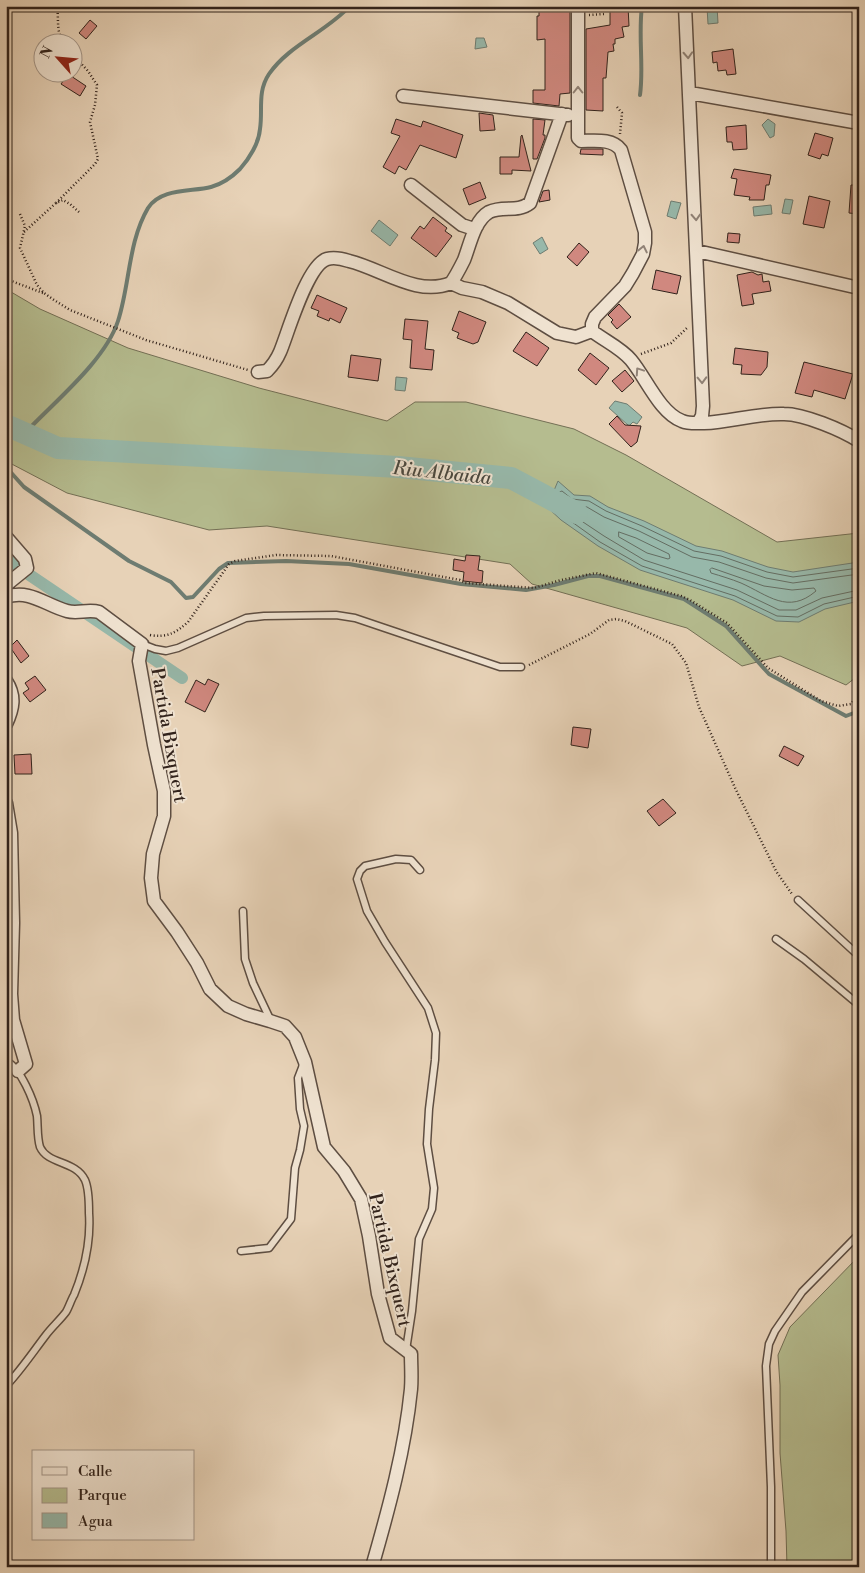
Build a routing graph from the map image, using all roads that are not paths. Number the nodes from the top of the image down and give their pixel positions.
1 (578, 6) edge
2 (685, 6) edge
3 (690, 93) junction
4 (403, 96) dead end
5 (562, 114) junction
6 (578, 116) junction
7 (859, 123) edge
8 (411, 185) dead end
9 (477, 226) junction
10 (697, 251) junction
11 (451, 283) junction
12 (859, 288) edge
13 (592, 331) junction
14 (258, 372) road end
15 (698, 423) junction
16 (859, 441) edge
17 (6, 537) edge
18 (6, 585) edge
19 (6, 597) edge
20 (146, 639) junction
21 (521, 667) road end
22 (6, 681) edge
23 (6, 724) edge
24 (6, 804) edge
25 (420, 870) dead end
26 (798, 900) road end
27 (243, 911) dead end
28 (776, 939) dead end
29 (859, 956) edge
30 (859, 1005) edge
31 (270, 1021) junction
32 (6, 1062) edge
33 (305, 1062) junction
34 (18, 1071) junction
35 (859, 1234) edge
36 (242, 1251) dead end
37 (406, 1350) junction
38 (6, 1386) edge
39 (372, 1567) edge
40 (771, 1567) edge

6 -> 1 street
2 -> 3 street
3 - 7 street
3 -> 10 street
4 - 5 street
5 - 6 street
5 - 9 street
13 -> 6 street
8 - 9 street
9 - 11 street
10 - 12 street
10 -> 15 street
11 - 13 street
11 - 14 street
15 -> 13 street
15 - 16 street
17 - 18 street
19 - 20 street
20 - 21 lane
20 - 31 street, Partida Bixquert
22 - 23 street
24 - 34 street
25 - 37 lane
26 - 29 lane
27 - 31 lane
28 - 30 lane
31 - 33 street, Partida Bixquert
32 - 34 lane
33 - 36 lane
33 - 37 street, Partida Bixquert
34 - 38 lane
35 - 40 lane
37 - 39 street, Partida Bixquert

